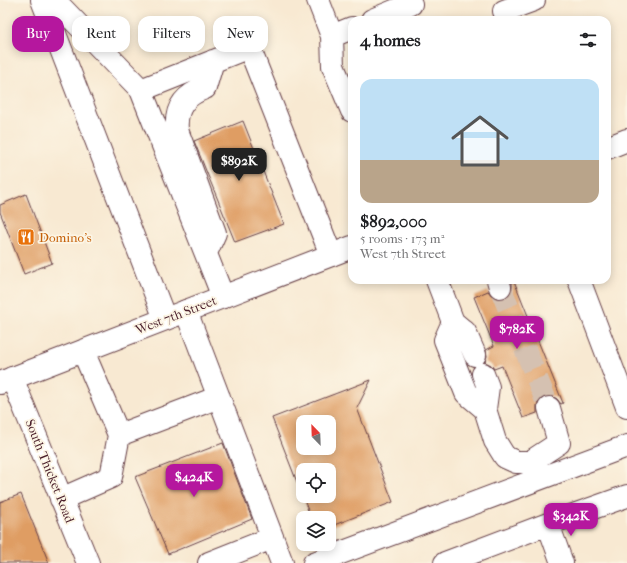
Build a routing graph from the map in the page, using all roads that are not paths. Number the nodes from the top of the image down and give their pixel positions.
1 (42, 0) edge
2 (49, 0) edge
3 (318, 0) edge
4 (534, 0) edge
5 (413, 8) edge
6 (503, 10) edge
7 (386, 16) edge
8 (342, 32) edge
9 (213, 61) junction
10 (141, 90) junction
11 (348, 102) edge
12 (627, 140) edge
13 (611, 146) edge
14 (348, 249) edge
15 (206, 253) junction
16 (331, 255) junction
17 (439, 284) edge
18 (581, 284) edge
19 (223, 297) junction
20 (186, 311) junction
21 (165, 319) junction
22 (453, 322) junction
23 (83, 351) junction
24 (6, 380) edge
25 (218, 397) junction
26 (627, 407) edge
27 (549, 408) tunnel mouth
28 (485, 409) junction
29 (119, 435) junction
30 (627, 446) edge
31 (627, 496) edge
32 (61, 499) junction
33 (548, 524) junction
34 (272, 538) junction
35 (223, 560) edge
36 (88, 563) edge
37 (282, 563) edge
38 (314, 563) edge
39 (445, 563) edge
40 (562, 563) edge

1 - 21 main road
2 - 10 main road
3 - 8 main road
4 - 6 main road
5 - 7 main road
8 - 11 main road
9 - 10 main road
9 - 15 main road
9 - 16 main road
10 - 15 main road
12 - 13 main road
14 - 16 main road, West 7th Street
15 - 19 main road
16 - 19 main road, West 7th Street
17 - 22 main road
18 - 26 main road
19 - 20 main road, West 7th Street
20 - 21 main road, West 7th Street
20 - 25 main road
21 - 23 main road, West 7th Street
22 - 28 main road
22 - 28 main road
23 - 24 main road, West 7th Street
23 - 29 main road
24 - 32 main road, South Thicket Road
25 - 29 main road
25 - 34 main road
27 - 28 main road
29 - 32 main road
30 - 38 main road
31 - 33 main road
32 - 36 main road, South Thicket Road
33 - 39 main road
33 - 40 main road
34 - 35 main road
34 - 37 main road

